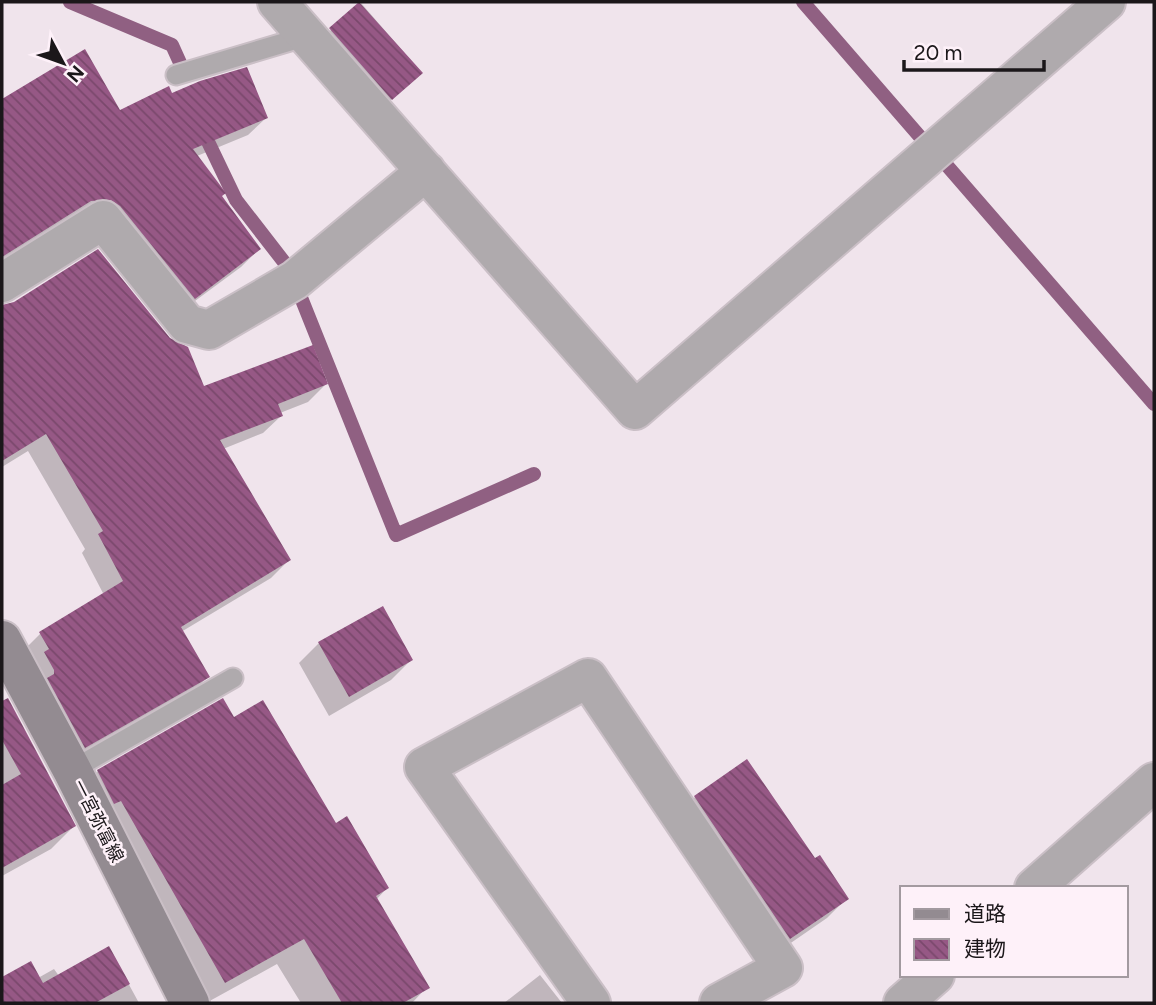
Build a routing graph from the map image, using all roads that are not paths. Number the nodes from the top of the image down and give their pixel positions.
1 (276, 2) edge
2 (1105, 2) edge
3 (307, 36) junction
4 (176, 75) dead end
5 (426, 171) junction
6 (2, 283) edge
7 (2, 640) edge
8 (233, 678) dead end
9 (72, 770) junction
10 (1154, 782) edge
11 (1036, 886) edge
12 (933, 977) edge
13 (190, 1003) edge
14 (591, 1003) edge
15 (719, 1003) edge
16 (903, 1003) edge

1 - 3 street
2 - 5 street
3 - 4 lane
3 - 5 street
5 - 6 street
7 - 9 main road, 一宮弥富線
8 - 9 lane
9 - 13 main road, 一宮弥富線
10 - 11 street
12 - 16 street
14 - 15 street

